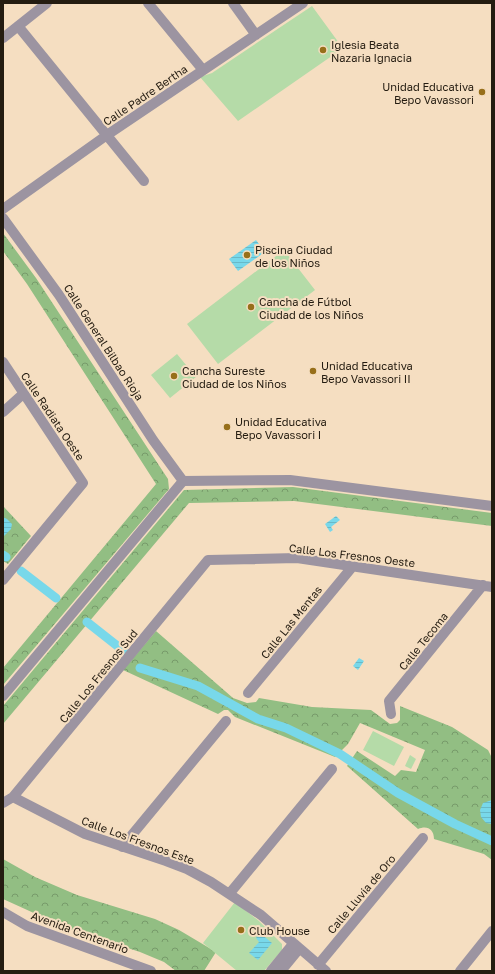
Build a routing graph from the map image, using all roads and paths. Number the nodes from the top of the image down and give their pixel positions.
1 (47, 3) edge
2 (148, 3) edge
3 (233, 3) edge
4 (303, 3) edge
5 (18, 26) junction
6 (256, 35) junction
7 (3, 38) edge
8 (203, 70) junction
9 (107, 135) junction
10 (144, 181) dead end
11 (3, 209) edge
12 (3, 218) edge
13 (3, 362) edge
14 (23, 394) junction
15 (3, 412) edge
16 (183, 481) junction
17 (492, 506) edge
18 (208, 560) joint
19 (353, 566) junction
20 (3, 580) edge
21 (488, 586) edge
22 (248, 693) dead end
23 (3, 696) edge
24 (391, 714) dead end
25 (226, 721) dead end
26 (332, 769) dead end
27 (13, 797) junction
28 (3, 802) edge
29 (423, 838) dead end
30 (122, 848) junction
31 (230, 893) junction
32 (3, 912) edge
33 (492, 931) edge
34 (296, 947) junction
35 (322, 968) edge
36 (150, 971) edge
37 (271, 971) edge
38 (281, 971) edge
39 (460, 971) edge

1 - 5 street
2 - 8 street
3 - 6 street
4 - 6 street, Calle Padre Bertha
5 - 7 street
5 - 9 street
6 - 8 street, Calle Padre Bertha
8 - 9 street, Calle Padre Bertha
9 - 10 street
9 - 11 street, Calle Padre Bertha
12 - 16 street, Calle General Bilbao Rioja
13 - 14 street, Calle Radiata Oeste
14 - 15 street
14 - 20 street, Calle Radiata Oeste
16 - 17 street
16 - 23 street
18 - 19 street, Calle Los Fresnos Oeste
18 - 27 street, Calle Los Fresnos Sud
19 - 21 street, Calle Los Fresnos Oeste
19 - 22 street, Calle Las Mentas
21 - 24 street, Calle Tecoma
25 - 30 street
26 - 31 street
27 - 28 street, Calle Los Fresnos Sud
27 - 30 street, Calle Los Fresnos Este
29 - 35 street, Calle Lluvia de Oro
30 - 31 street, Calle Los Fresnos Este
31 - 34 street, Calle Los Fresnos Este
32 - 36 street, Avenida Centenario
33 - 39 street
34 - 35 street, Calle Los Fresnos Este
34 - 37 street
34 - 38 street

